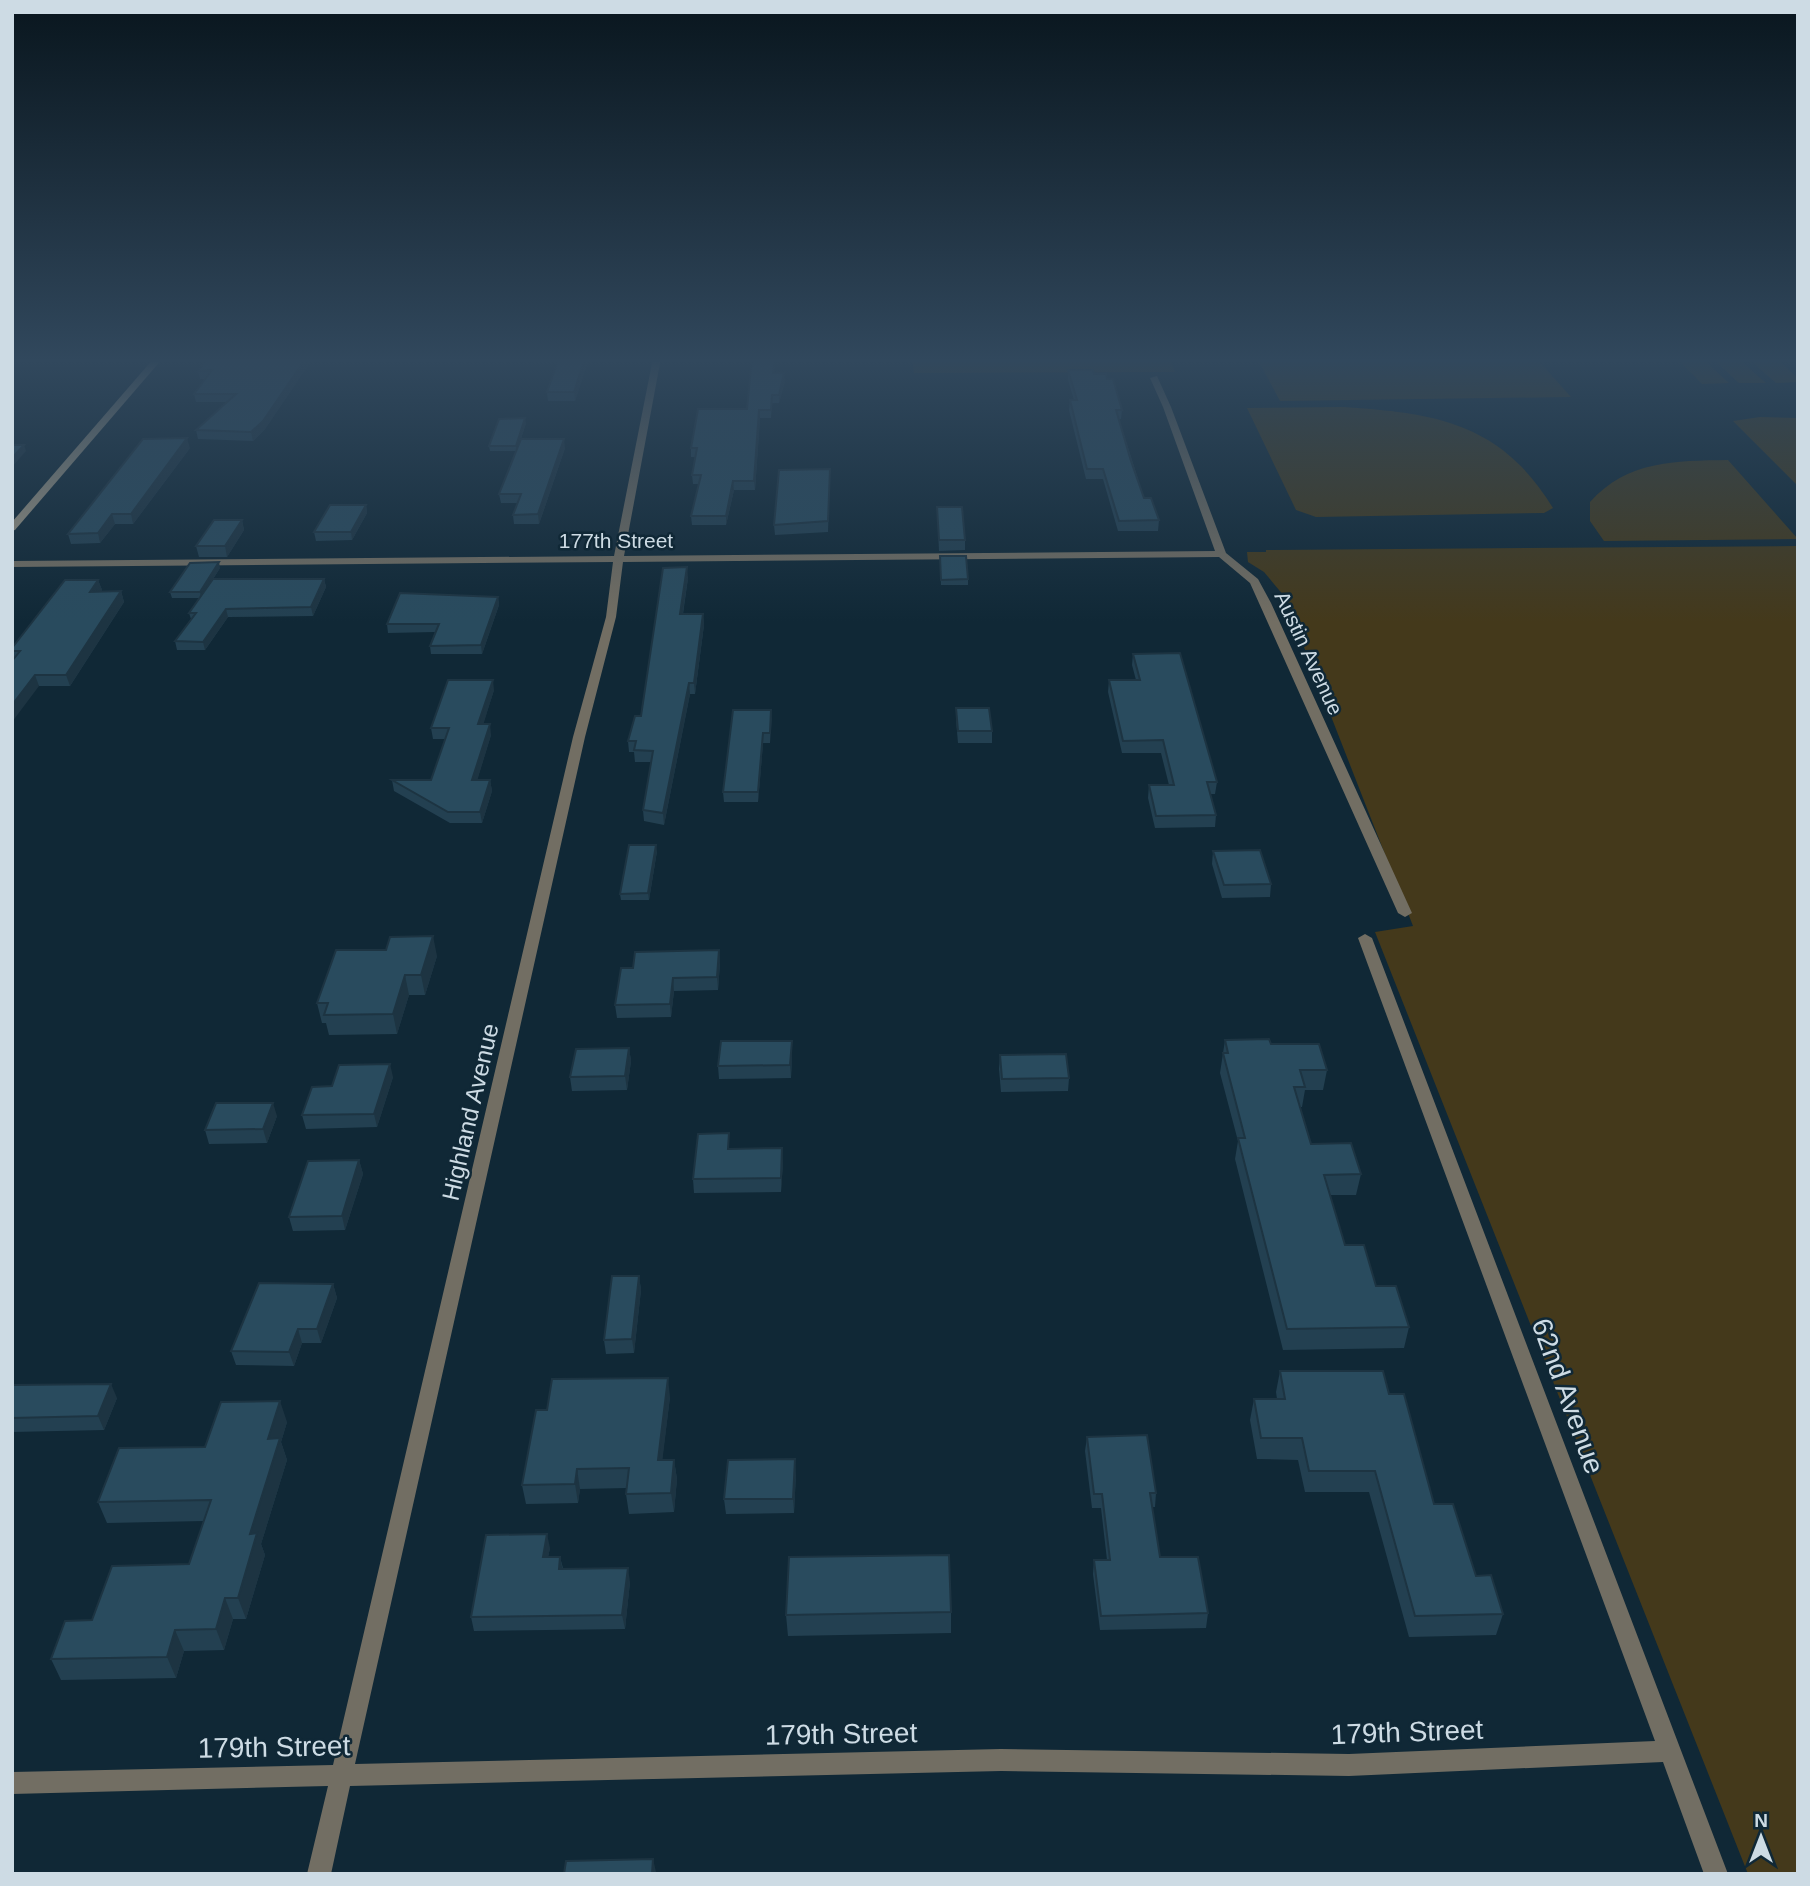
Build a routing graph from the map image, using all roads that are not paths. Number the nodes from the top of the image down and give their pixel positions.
1 (83, 446) edge
2 (640, 446) edge
3 (1180, 446) edge
4 (12, 528) edge
5 (1221, 554) junction
6 (618, 559) junction
7 (12, 564) edge
8 (1405, 913) dead end
9 (1365, 938) dead end
10 (1670, 1751) junction
11 (341, 1775) junction
12 (12, 1783) edge
13 (319, 1874) edge
14 (1716, 1874) edge

1 - 4 street
2 - 6 street, Highland Avenue
3 - 5 street, Austin Avenue
5 - 6 street, 177th Street
5 - 8 street, Austin Avenue
6 - 7 street, 177th Street
6 - 11 street, Highland Avenue
9 - 10 street, 62nd Avenue
10 - 11 street, 179th Street
10 - 14 street, 62nd Avenue
11 - 12 street, 179th Street
11 - 13 street, Highland Avenue

